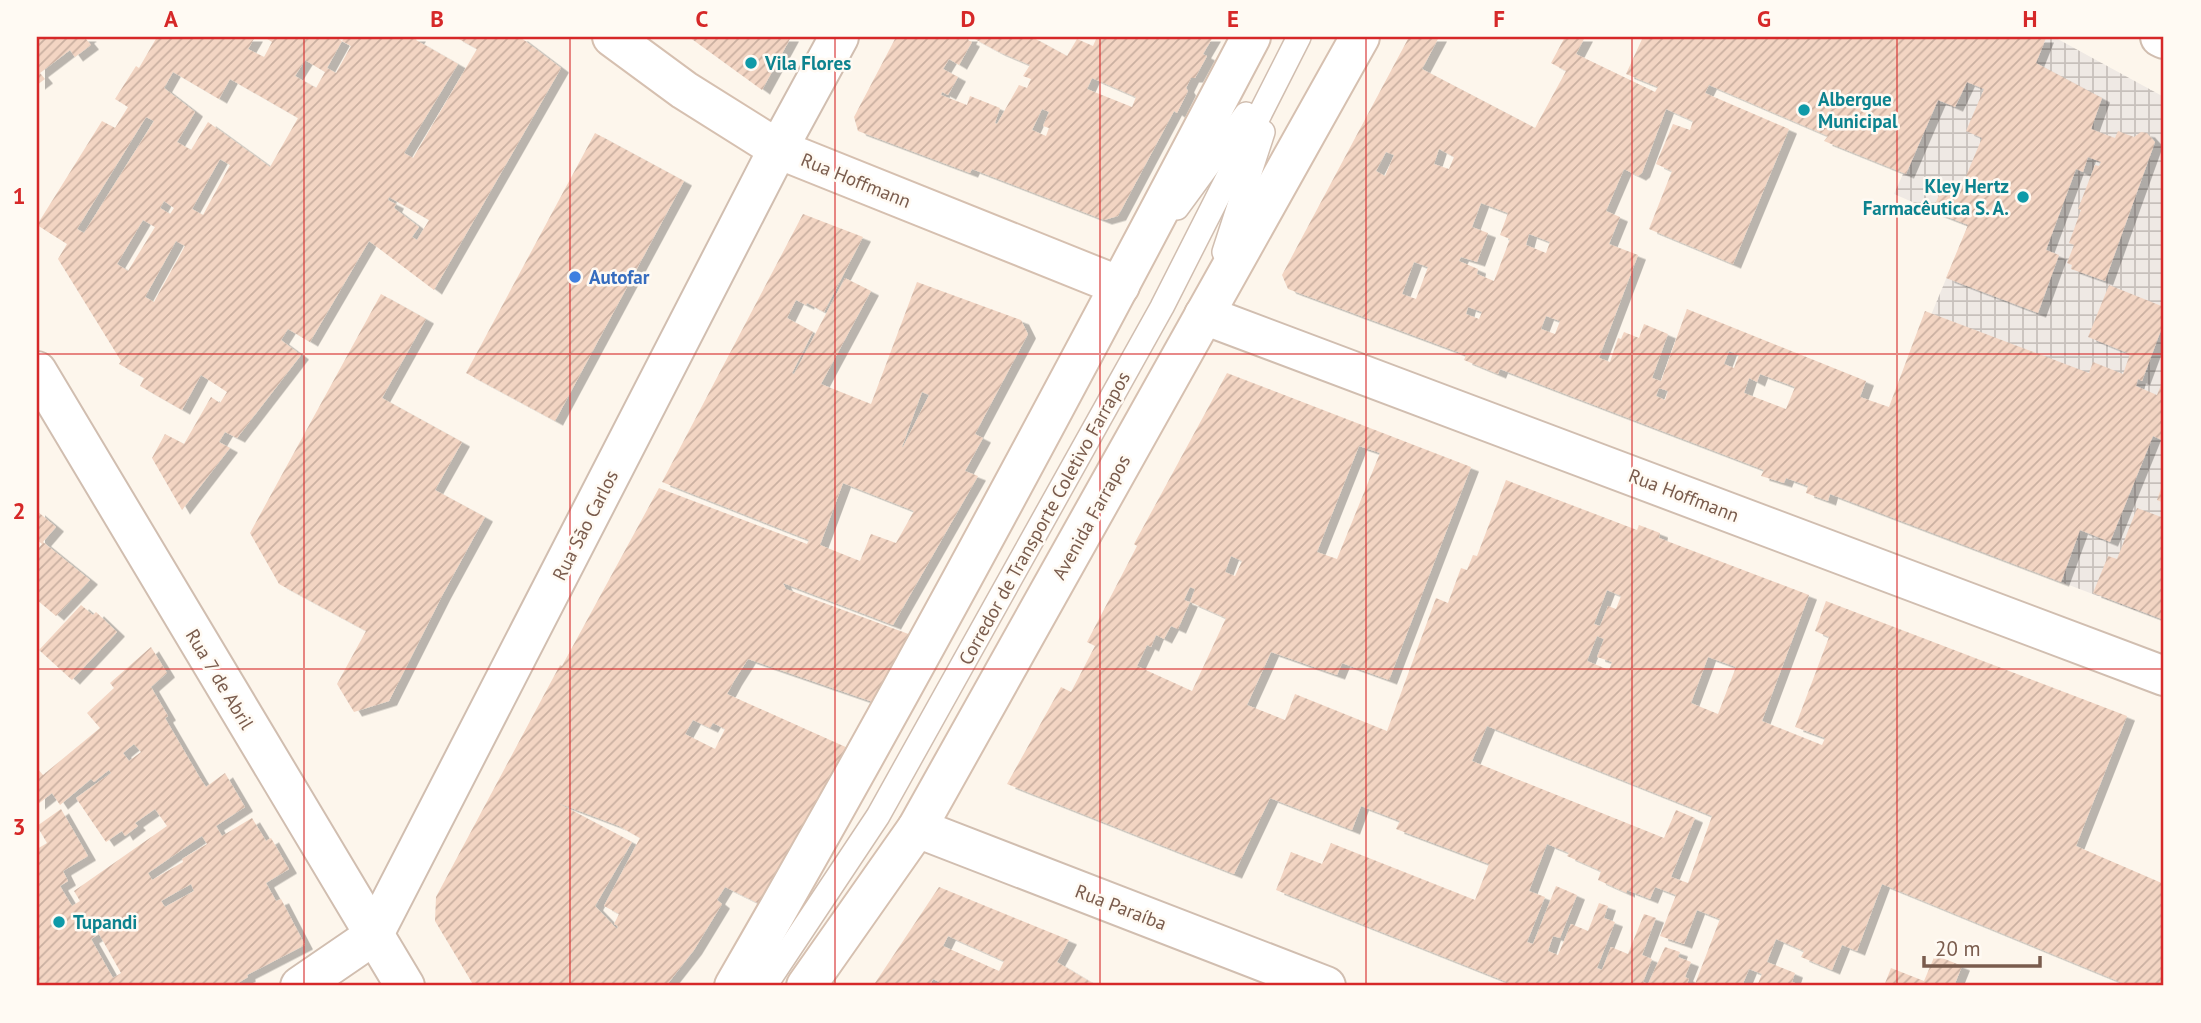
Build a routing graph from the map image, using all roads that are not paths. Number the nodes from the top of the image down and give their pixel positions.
1 (612, 37) edge
2 (839, 37) edge
3 (1251, 37) edge
4 (1299, 37) edge
5 (1360, 37) edge
6 (1285, 61) junction
7 (778, 149) junction
8 (1120, 286) junction
9 (1204, 315) junction
10 (37, 371) edge
11 (2164, 676) edge
12 (917, 828) junction
13 (373, 936) junction
14 (300, 986) edge
15 (405, 986) edge
16 (733, 986) edge
17 (765, 986) edge
18 (806, 986) edge
19 (1326, 986) edge

1 - 7 street, Rua Hoffmann
2 - 7 street, Rua São Carlos
3 - 8 street
4 - 6 lane, Corredor de Transporte Coletivo Farrapos
5 - 9 street, Avenida Farrapos
6 - 8 lane
6 - 9 lane
6 - 17 lane, Corredor de Transporte Coletivo Farrapos
7 - 8 street, Rua Hoffmann
7 - 13 street, Rua São Carlos
8 - 16 street
9 - 11 street, Rua Hoffmann
9 - 12 street, Avenida Farrapos
10 - 13 street, Rua 7 de Abril
12 - 18 street, Avenida Farrapos
12 - 19 street, Rua Paraíba
13 - 14 street, Rua São Carlos
13 - 15 street, Rua 7 de Abril

